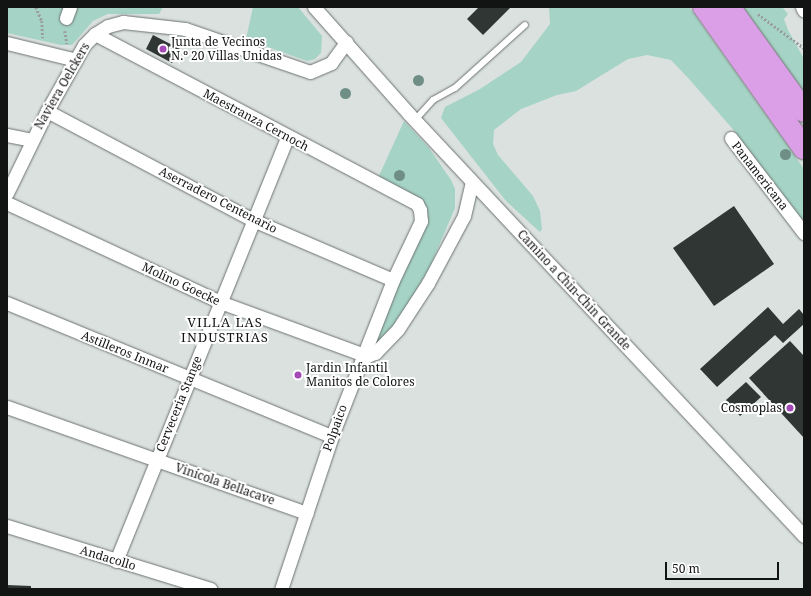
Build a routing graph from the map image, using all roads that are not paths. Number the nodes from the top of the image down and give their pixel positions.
1 (314, 7) edge
2 (704, 7) edge
3 (729, 7) edge
4 (802, 7) edge
5 (804, 11) edge
6 (525, 24) dead end
7 (95, 34) junction
8 (346, 42) junction
9 (7, 43) edge
10 (73, 59) junction
11 (47, 111) junction
12 (804, 111) edge
13 (415, 120) junction
14 (7, 135) edge
15 (287, 136) junction
16 (731, 138) dead end
17 (32, 140) junction
18 (804, 148) edge
19 (472, 182) junction
20 (7, 193) edge
21 (7, 203) edge
22 (417, 204) joint
23 (253, 220) junction
24 (804, 233) edge
25 (393, 280) junction
26 (220, 302) junction
27 (7, 303) edge
28 (362, 356) junction
29 (189, 379) junction
30 (7, 407) edge
31 (332, 436) junction
32 (156, 460) junction
33 (307, 513) junction
34 (7, 526) edge
35 (804, 536) edge
36 (116, 561) junction
37 (210, 589) edge
38 (281, 589) edge

1 - 8 street, Camino a Chin-Chin Grande
2 - 18 highway
3 - 12 highway
4 - 5 street
6 - 13 lane
7 - 8 street, Naviera Oelckers
7 - 10 street, Naviera Oelckers
7 - 15 street, Maestranza Cernoch
8 - 13 street, Camino a Chin-Chin Grande
9 - 10 street
10 - 11 street, Naviera Oelckers
11 - 17 street, Naviera Oelckers
11 - 23 street, Aserradero Centenario
13 - 19 street, Camino a Chin-Chin Grande
14 - 17 street
15 - 22 street, Maestranza Cernoch
15 - 23 street, Cerveceria Stange
16 - 24 street, Panamericana
17 - 20 street, Naviera Oelckers
19 - 28 street
19 - 35 street, Camino a Chin-Chin Grande
21 - 26 street, Molino Goecke
22 - 25 street, Polpaico
23 - 25 street, Aserradero Centenario
23 - 26 street, Cerveceria Stange
25 - 28 street, Polpaico
26 - 28 street, Molino Goecke
26 - 29 street, Cerveceria Stange
27 - 29 street, Astilleros Inmar
28 - 31 street, Polpaico
29 - 31 street, Astilleros Inmar
29 - 32 street, Cerveceria Stange
30 - 32 street, Vinícola Bellacave
31 - 33 street, Polpaico
32 - 33 street, Vinícola Bellacave
32 - 36 street, Cerveceria Stange
33 - 38 street, Polpaico
34 - 36 street, Andacollo
36 - 37 street, Andacollo

